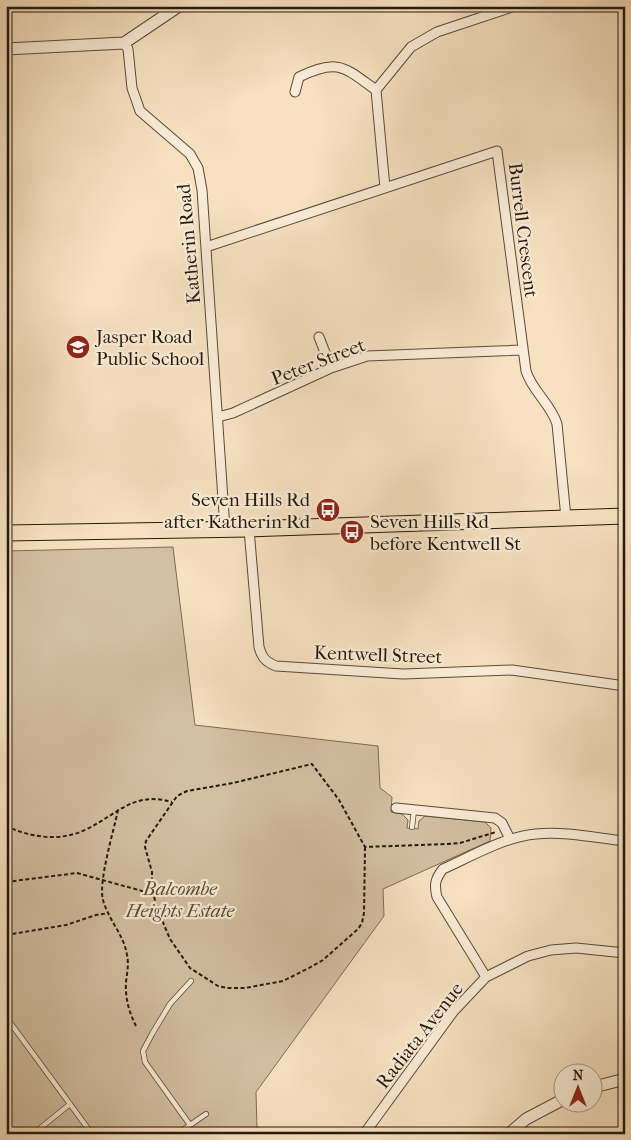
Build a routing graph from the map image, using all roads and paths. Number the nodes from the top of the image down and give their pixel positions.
1 (179, 6) edge
2 (515, 6) edge
3 (124, 43) junction
4 (6, 49) edge
5 (376, 90) junction
6 (295, 92) dead end
7 (386, 188) junction
8 (206, 246) junction
9 (319, 337) dead end
10 (523, 350) junction
11 (331, 368) junction
12 (218, 417) junction
13 (625, 516) edge
14 (566, 518) junction
15 (226, 529) junction
16 (250, 529) junction
17 (6, 533) edge
18 (625, 686) edge
19 (172, 802) junction
20 (396, 808) dead end
21 (118, 810) junction
22 (414, 810) junction
23 (6, 826) edge
24 (412, 827) dead end
25 (506, 829) junction
26 (510, 839) junction
27 (625, 841) edge
28 (365, 847) junction
29 (102, 880) junction
30 (6, 882) edge
31 (153, 894) junction
32 (109, 913) junction
33 (6, 934) edge
34 (625, 953) edge
35 (486, 977) junction
36 (191, 982) dead end
37 (6, 1017) edge
38 (136, 1026) dead end
39 (625, 1079) edge
40 (604, 1085) edge
41 (70, 1104) junction
42 (554, 1104) edge
43 (206, 1114) dead end
44 (190, 1125) junction
45 (33, 1134) edge
46 (92, 1134) edge
47 (177, 1134) edge
48 (364, 1134) edge
49 (509, 1134) edge

1 - 3 street
2 - 5 street
3 - 4 street
3 - 8 street, Katherin Road
5 - 6 street
5 - 7 street
7 - 8 street, Burrell Crescent
7 - 10 street, Burrell Crescent
8 - 12 street, Katherin Road
9 - 11 street
10 - 11 street, Peter Street
10 - 14 street, Burrell Crescent
11 - 12 street, Peter Street
12 - 15 street, Katherin Road
13 - 14 main road
14 - 16 main road
15 - 16 main road
15 - 17 main road
16 - 18 street, Kentwell Street
19 - 21 path
19 - 28 path
19 - 31 path
20 - 22 street
21 - 23 path
21 - 29 path
22 - 24 lane
22 - 25 street
25 - 26 street
25 - 28 path
26 - 27 street
26 - 35 street
28 - 31 path
29 - 30 path
29 - 31 path
29 - 32 path
32 - 33 path
32 - 38 path
34 - 35 street, Radiata Avenue
35 - 48 street, Radiata Avenue
36 - 44 lane
37 - 41 lane
39 - 40 street
41 - 45 lane
41 - 46 lane
42 - 49 street
43 - 44 lane
44 - 47 lane

